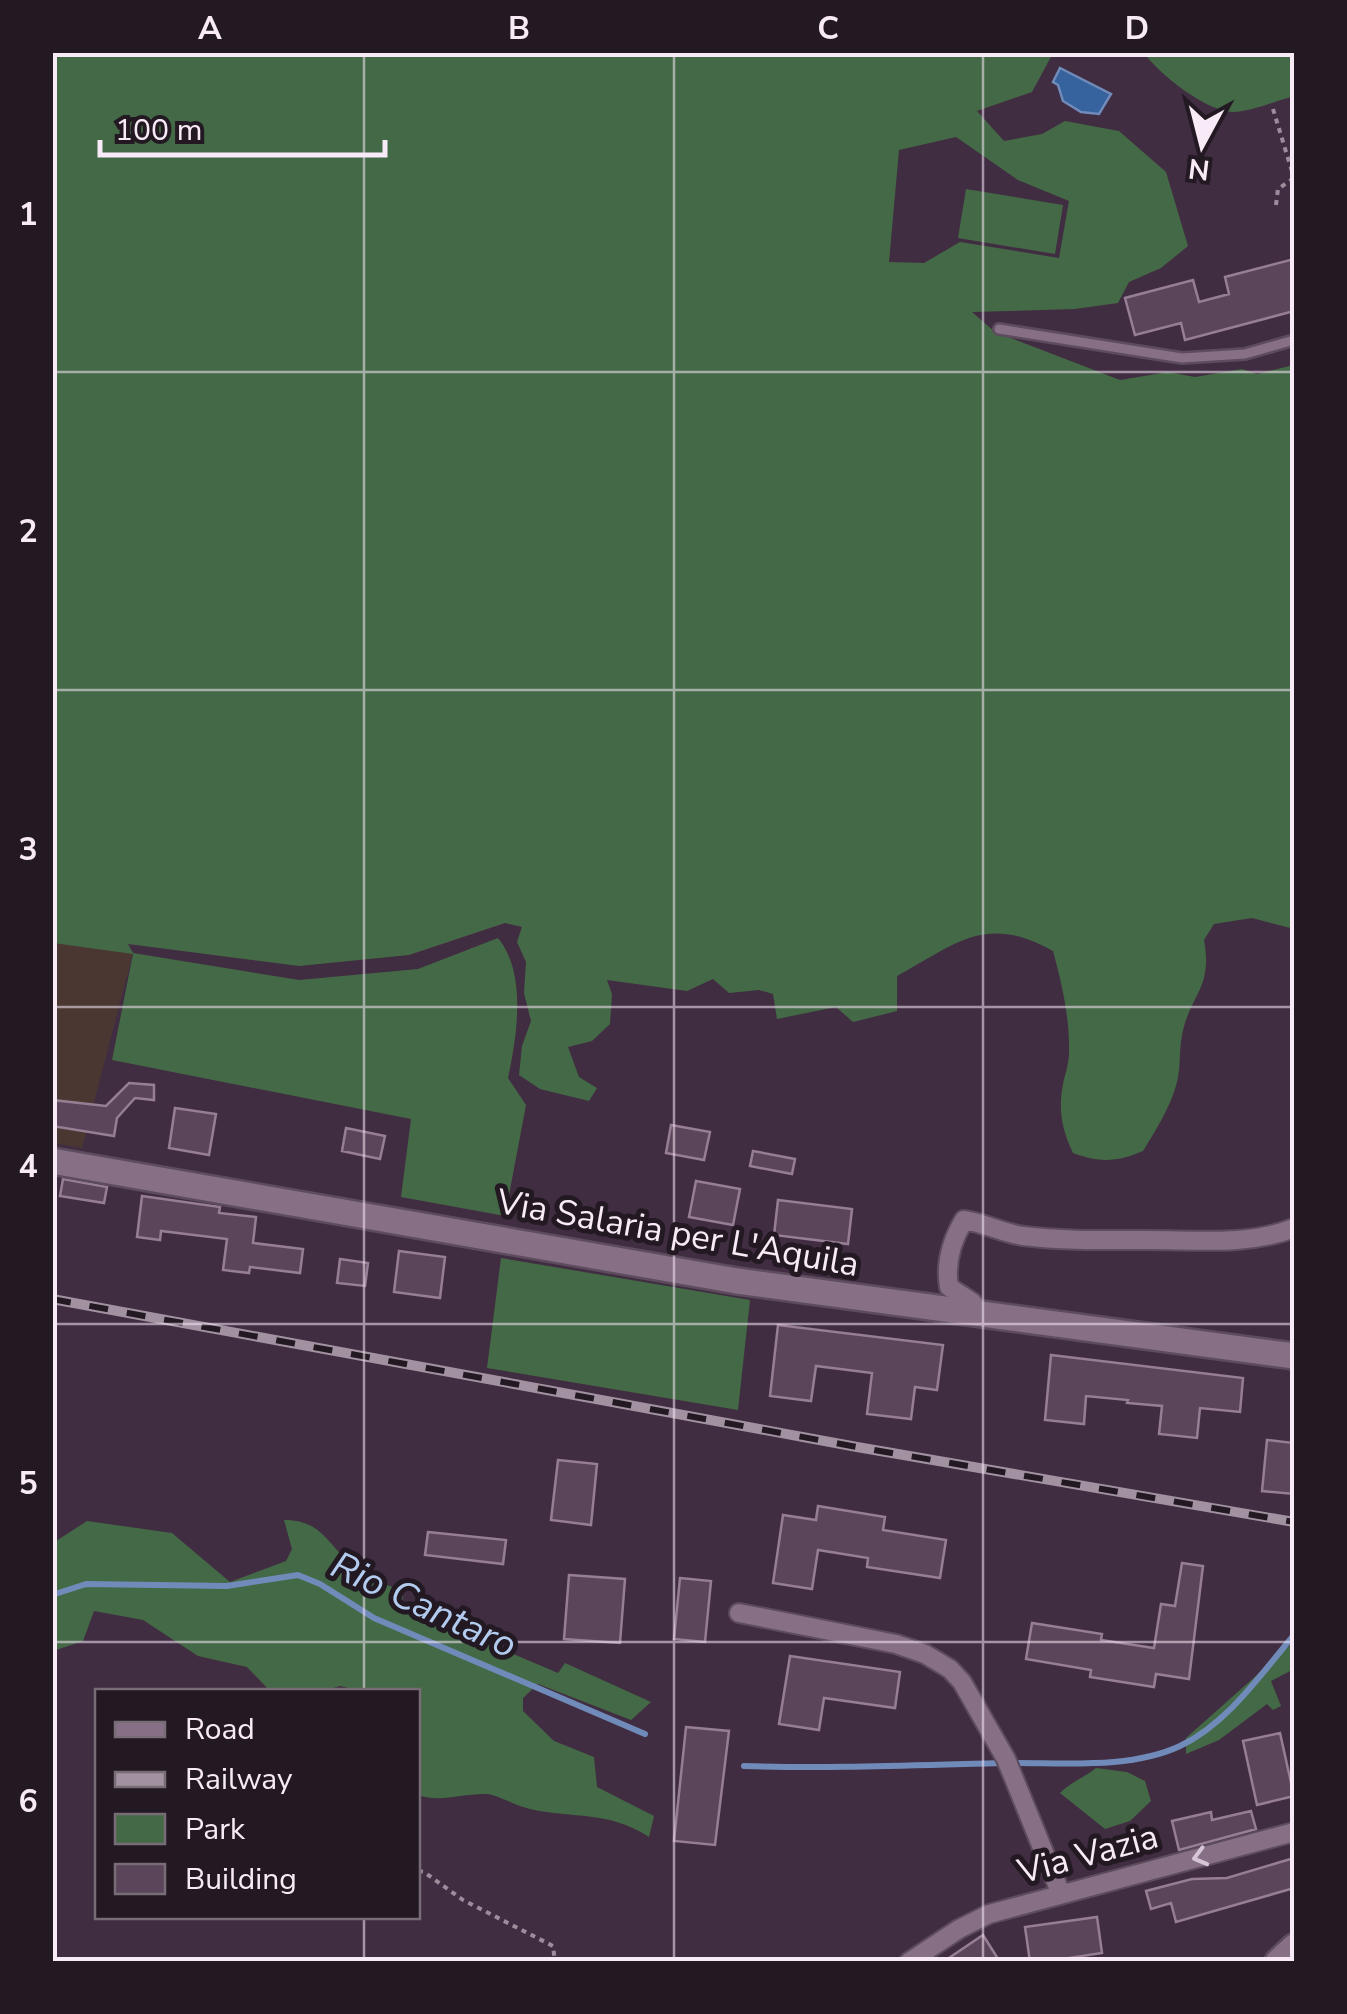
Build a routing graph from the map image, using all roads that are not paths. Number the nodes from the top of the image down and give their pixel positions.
1 (1000, 328) dead end
2 (1294, 340) edge
3 (52, 1161) edge
4 (1294, 1228) edge
5 (981, 1316) junction
6 (1294, 1356) edge
7 (739, 1613) dead end
8 (1294, 1832) edge
9 (1061, 1894) junction
10 (1294, 1947) edge
11 (909, 1962) edge
12 (1278, 1962) edge

1 - 2 lane
3 - 5 main road, Via Salaria per L'Aquila
4 - 5 street
5 - 6 main road, Via Salaria per L'Aquila
7 - 9 street
8 -> 9 street, Via Vazia
9 - 11 street, Via Vazia
10 - 12 main road

